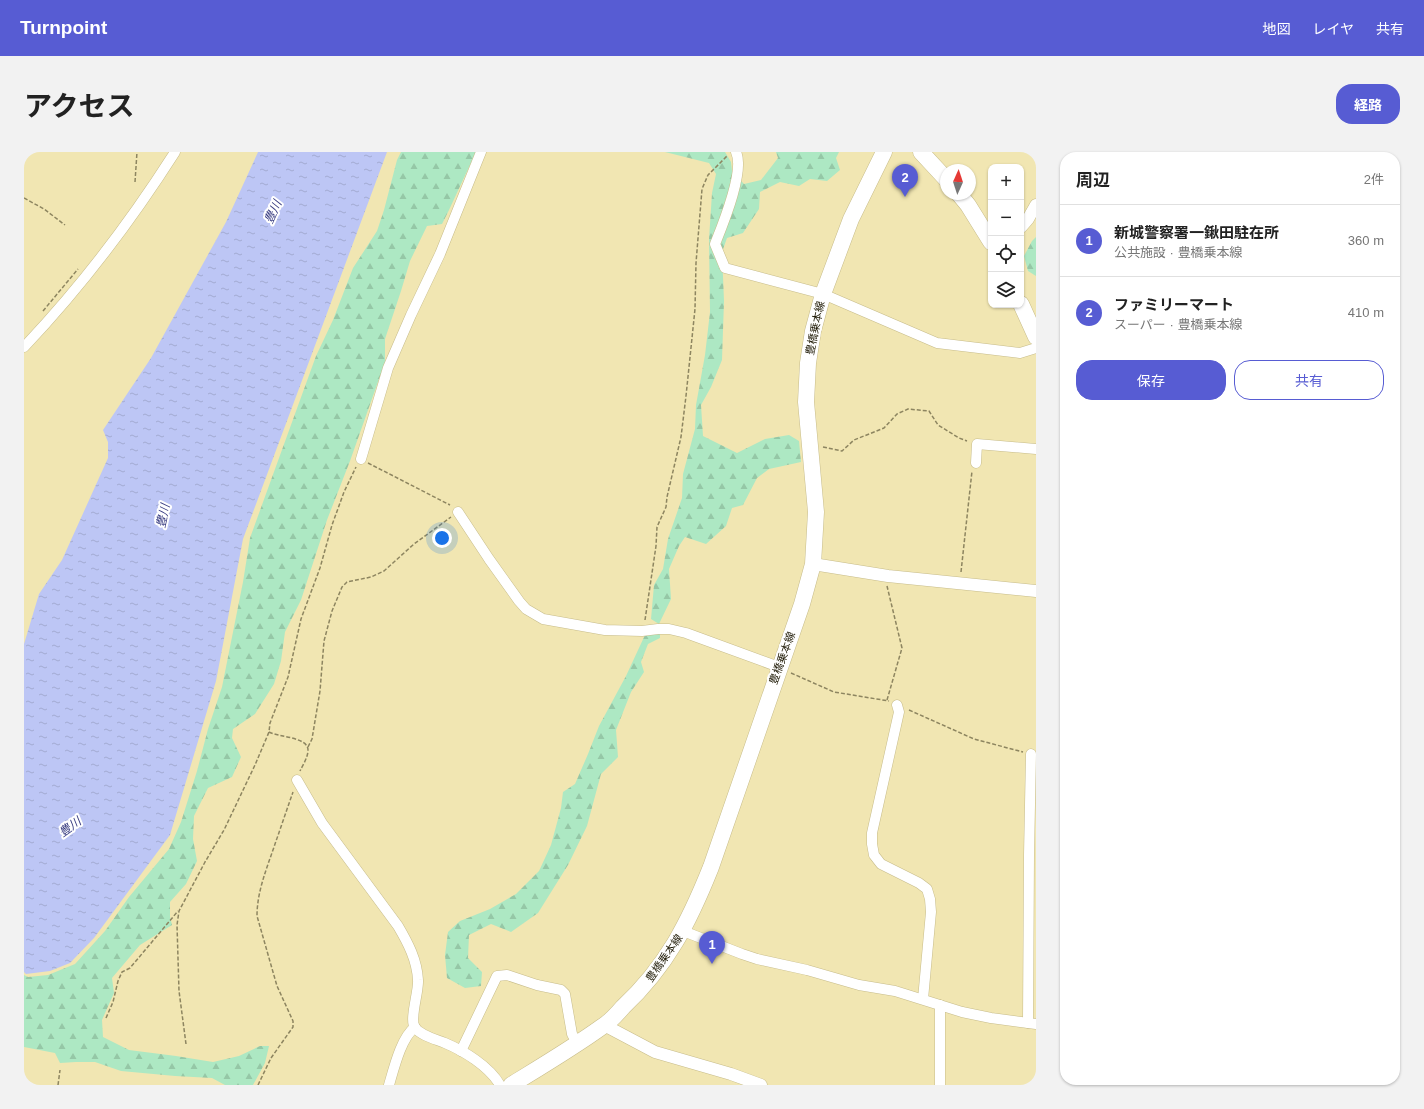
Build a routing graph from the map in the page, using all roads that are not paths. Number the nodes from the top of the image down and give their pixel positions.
1 (175, 152) edge
2 (481, 152) edge
3 (736, 152) edge
4 (884, 152) edge
5 (921, 152) edge
6 (940, 173) edge
7 (964, 200) edge
8 (1036, 204) edge
9 (1024, 223) edge
10 (988, 237) edge
11 (823, 294) junction
12 (1023, 308) edge
13 (1036, 337) edge
14 (24, 347) edge
15 (1036, 348) edge
16 (1036, 449) edge
17 (361, 459) road end
18 (976, 463) road end
19 (458, 512) road end
20 (813, 564) junction
21 (1036, 591) edge
22 (779, 667) junction
23 (897, 705) road end
24 (1031, 754) road end
25 (296, 780) road end
26 (683, 931) junction
27 (923, 999) junction
28 (940, 1005) junction
29 (1032, 1024) edge
30 (604, 1025) junction
31 (415, 1027) junction
32 (577, 1043) junction
33 (461, 1051) junction
34 (389, 1085) edge
35 (500, 1085) edge
36 (511, 1085) edge
37 (761, 1085) edge
38 (940, 1085) edge

1 - 14 street
2 - 17 street
3 - 11 street
4 - 11 main road, 豊橋乗本線
5 - 6 main road
7 - 10 main road
8 - 9 street
11 - 15 street
11 - 20 main road, 豊橋乗本線
12 - 13 main road
16 - 18 street
19 - 22 street
20 - 21 street
20 - 22 main road, 豊橋乗本線
22 - 26 main road, 豊橋乗本線
23 - 27 street
24 - 29 street
25 - 31 street
26 - 27 street
26 - 30 main road, 豊橋乗本線
27 - 28 street
28 - 29 street
28 - 38 street
30 - 32 main road, 豊橋乗本線
30 - 37 street
31 - 33 street
31 - 34 street
32 - 33 street
32 - 36 main road, 豊橋乗本線
33 - 35 street

